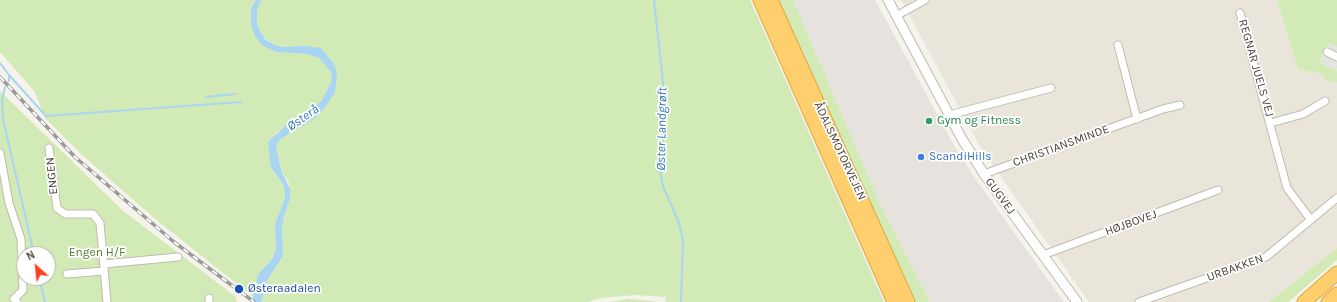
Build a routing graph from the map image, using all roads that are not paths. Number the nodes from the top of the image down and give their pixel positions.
1 (760, 0) edge
2 (771, 0) edge
3 (888, 0) edge
4 (925, 0) edge
5 (1240, 13) dead end
6 (896, 16) junction
7 (1118, 45) dead end
8 (1327, 52) dead end
9 (1337, 57) edge
10 (1051, 88) dead end
11 (1326, 101) dead end
12 (1180, 105) dead end
13 (949, 114) junction
14 (1137, 118) junction
15 (1271, 123) junction
16 (49, 148) dead end
17 (0, 153) edge
18 (984, 174) junction
19 (3, 180) edge
20 (1218, 190) dead end
21 (1337, 198) edge
22 (1311, 220) junction
23 (1043, 255) junction
24 (178, 257) dead end
25 (104, 267) junction
26 (1337, 273) edge
27 (67, 274) dead end
28 (1337, 294) edge
29 (17, 302) edge
30 (107, 302) edge
31 (894, 302) edge
32 (908, 302) edge
33 (1077, 302) edge
34 (1139, 302) edge
35 (1304, 302) edge
36 (1328, 302) edge

1 - 31 highway, ÅDALSMOTORVEJEN
2 - 32 highway, ÅDALSMOTORVEJEN
3 - 6 street, GUGVEJ
4 - 6 street
5 - 15 street, REGNAR JUELS VEJ
6 - 13 street, GUGVEJ
7 - 14 street
8 - 9 street
10 - 13 street
11 - 15 street, REGNAR JUELS VEJ
12 - 14 street, CHRISTIANSMINDE
13 - 18 street, GUGVEJ
14 - 18 street, CHRISTIANSMINDE
15 - 22 street, REGNAR JUELS VEJ
16 - 25 street, ENGEN
17 - 19 street
18 - 23 street, GUGVEJ
19 - 29 street
20 - 23 street, HØJBOVEJ
21 - 22 street, URBAKKEN
22 - 34 street, URBAKKEN
23 - 33 street, GUGVEJ
24 - 25 street
25 - 27 street
25 - 30 street, ENGEN
26 - 35 highway
28 - 36 highway

